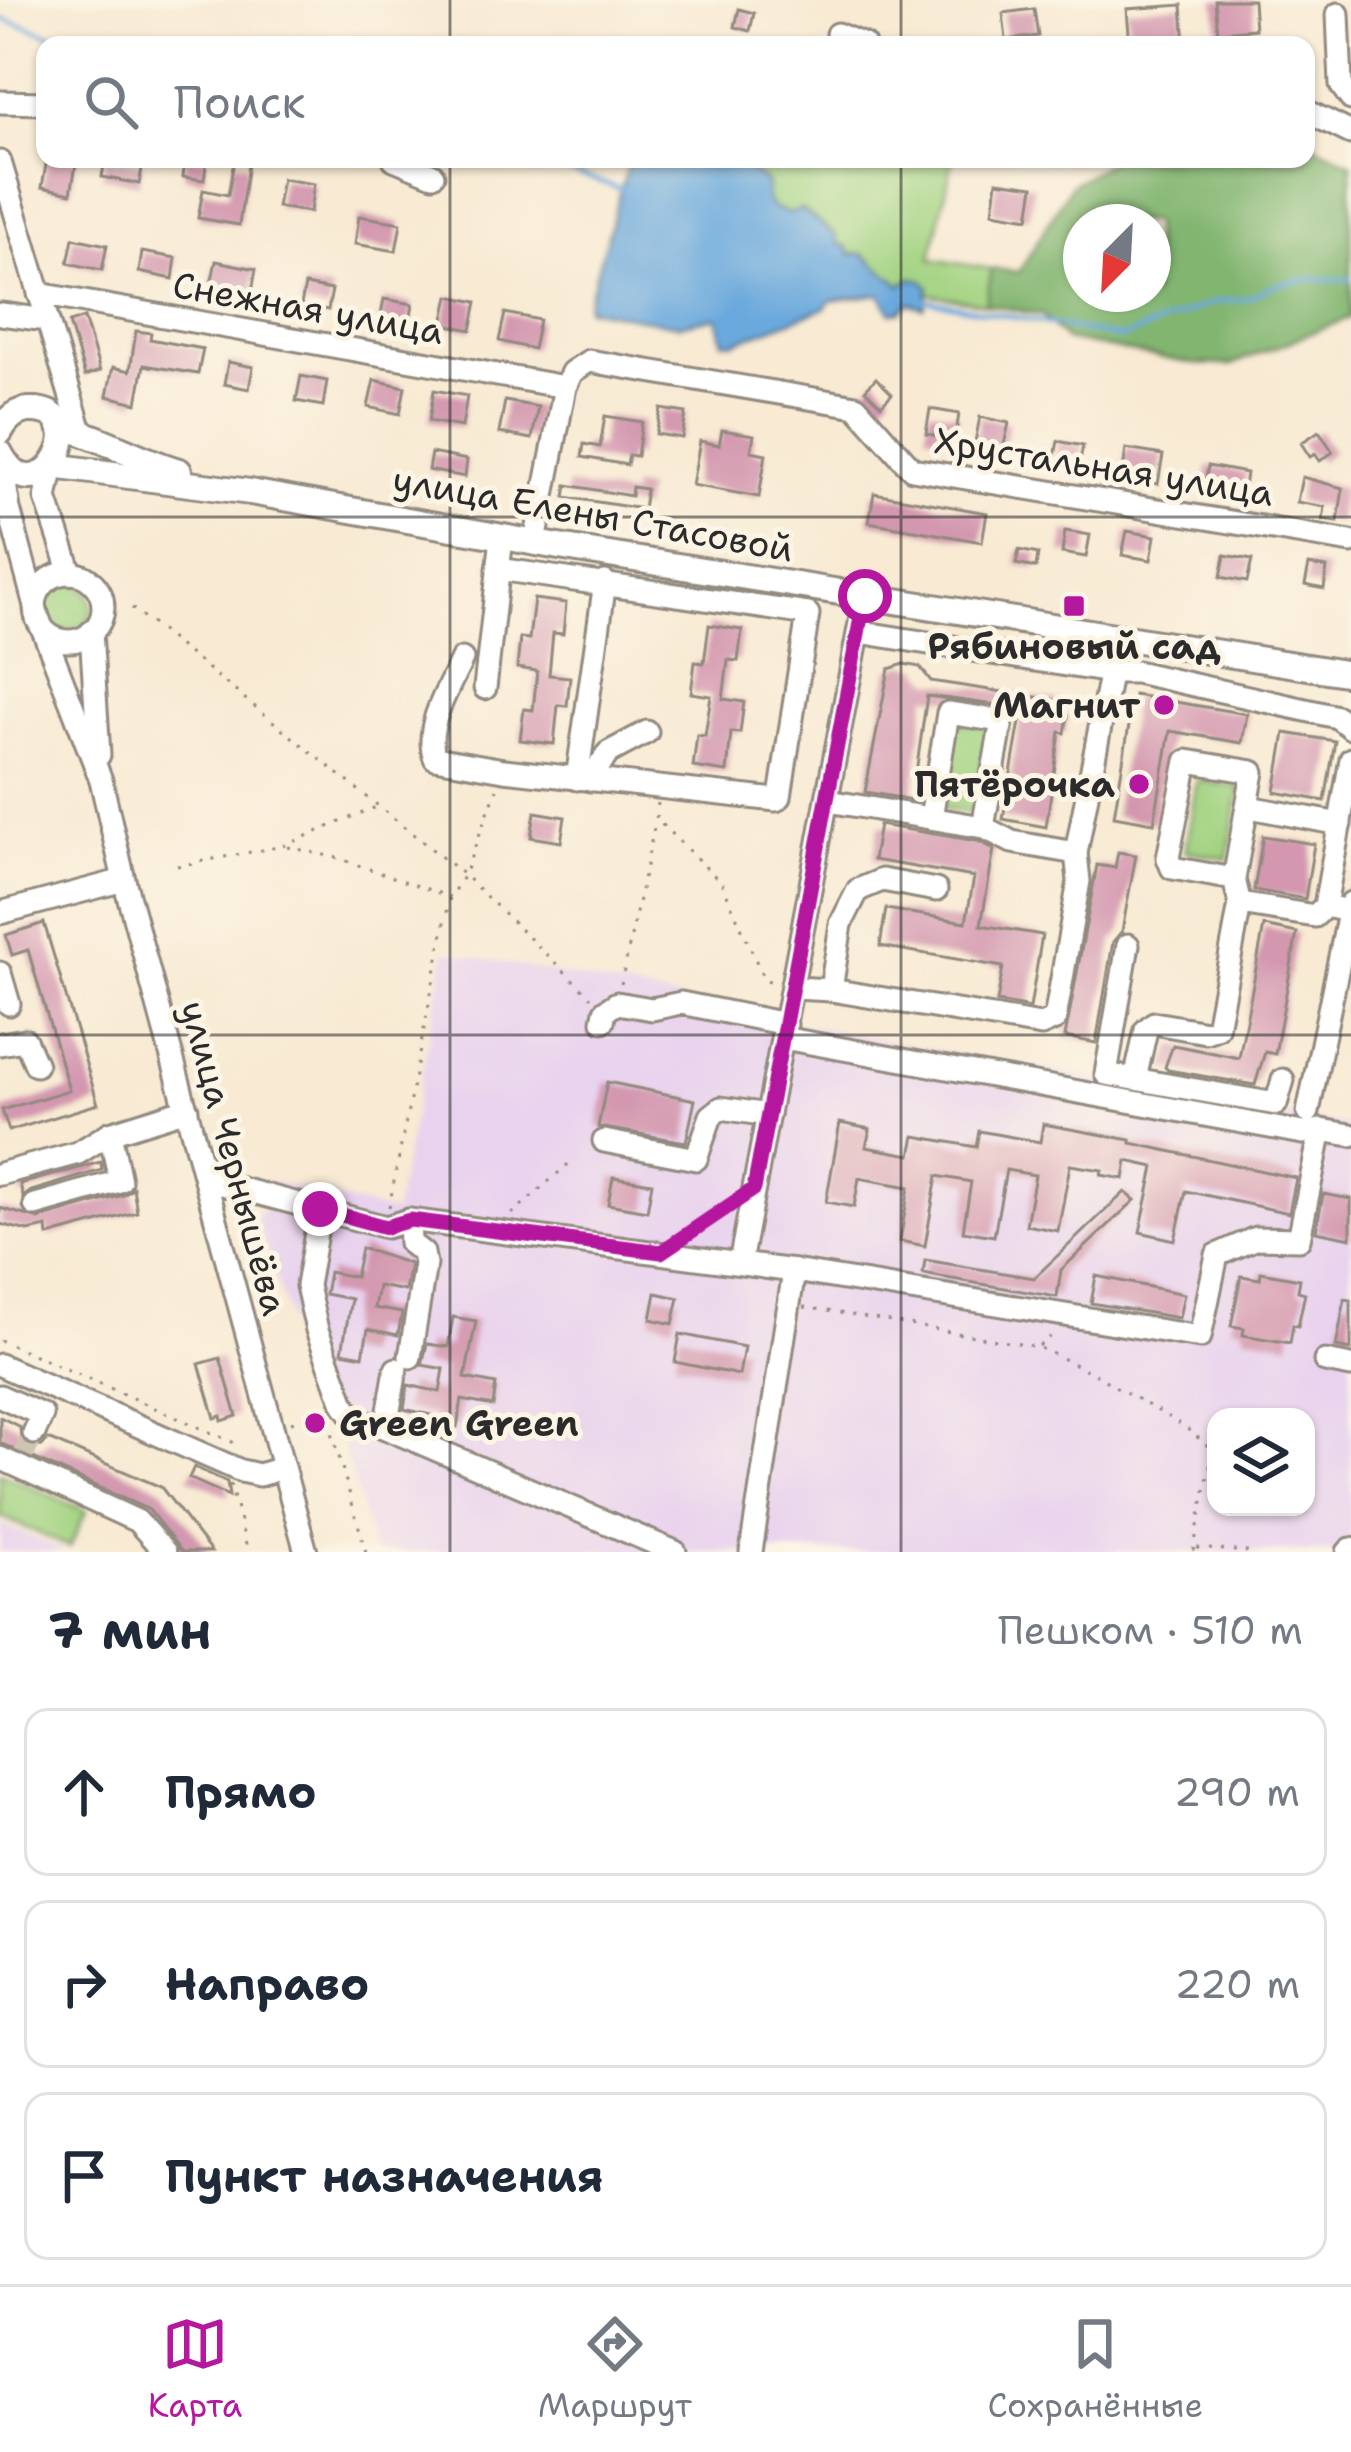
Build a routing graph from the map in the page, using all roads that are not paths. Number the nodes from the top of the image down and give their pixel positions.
1 (1338, 14) dead end
2 (837, 34) dead end
3 (842, 36) edge
4 (1351, 99) edge
5 (0, 102) edge
6 (36, 103) edge
7 (1315, 115) edge
8 (1351, 133) edge
9 (0, 162) edge
10 (416, 168) edge
11 (433, 175) dead end
12 (39, 294) junction
13 (1, 314) edge
14 (46, 320) junction
15 (566, 387) junction
16 (5, 419) edge
17 (70, 429) junction
18 (0, 455) edge
19 (53, 466) junction
20 (250, 492) junction
21 (502, 537) junction
22 (535, 542) junction
23 (1351, 542) edge
24 (498, 569) junction
25 (71, 573) junction
26 (605, 582) junction
27 (865, 596) junction
28 (38, 617) junction
29 (91, 632) junction
30 (859, 632) junction
31 (1118, 638) junction
32 (461, 659) dead end
33 (1110, 672) junction
34 (1351, 674) edge
35 (485, 688) dead end
36 (1351, 728) edge
37 (647, 732) dead end
38 (1351, 759) edge
39 (101, 780) junction
40 (583, 780) junction
41 (828, 801) junction
42 (1249, 807) junction
43 (931, 818) junction
44 (1340, 824) junction
45 (983, 827) junction
46 (1076, 853) junction
47 (1234, 879) junction
48 (124, 880) junction
49 (936, 890) dead end
50 (1240, 904) junction
51 (1350, 905) edge
52 (1324, 906) junction
53 (0, 914) edge
54 (1128, 944) dead end
55 (1343, 970) edge
56 (0, 973) edge
57 (794, 988) junction
58 (831, 991) junction
59 (9, 1004) dead end
60 (608, 1012) road end
61 (785, 1031) junction
62 (0, 1044) edge
63 (36, 1065) dead end
64 (1135, 1079) junction
65 (1282, 1080) dead end
66 (187, 1109) junction
67 (768, 1115) junction
68 (1314, 1121) junction
69 (110, 1133) junction
70 (1351, 1135) edge
71 (604, 1142) dead end
72 (78, 1153) junction
73 (0, 1159) edge
74 (0, 1174) edge
75 (207, 1180) junction
76 (35, 1205) dead end
77 (320, 1209) junction
78 (410, 1220) junction
79 (740, 1263) junction
80 (794, 1270) junction
81 (1325, 1361) dead end
82 (0, 1365) edge
83 (1351, 1366) edge
84 (0, 1396) edge
85 (386, 1428) junction
86 (34, 1433) dead end
87 (14, 1460) edge
88 (282, 1468) junction
89 (165, 1552) edge
90 (306, 1552) edge
91 (675, 1552) edge
92 (751, 1552) edge

1 - 4 street
2 - 3 street
5 - 6 street
7 - 8 street
9 - 12 street
10 - 11 street
12 - 14 street
12 - 15 street, Снежная улица
13 - 14 street
14 - 17 street
15 - 22 street
15 - 23 street, Хрустальная улица
16 - 17 main road, улица Елены Стасовой
17 - 19 main road
17 - 20 main road, улица Елены Стасовой
18 - 19 main road, улица Елены Стасовой
18 - 28 street, улица Чернышёва
19 - 20 main road, улица Елены Стасовой
19 - 25 street, улица Чернышёва
20 - 21 main road, улица Елены Стасовой
21 - 22 main road, улица Елены Стасовой
21 - 24 street
22 - 27 main road, улица Елены Стасовой
24 - 26 street
24 - 35 street
25 - 28 street
25 - 29 street, улица Чернышёва
26 - 40 street
26 - 40 street
27 - 30 street
27 - 31 main road, улица Елены Стасовой
28 - 29 street
28 - 39 street, улица Чернышёва
29 - 39 street, улица Чернышёва
30 - 33 street
30 - 41 street
31 - 33 street
31 - 34 main road, улица Елены Стасовой
32 - 40 street
33 - 36 street
33 - 46 street
37 - 40 street
38 - 44 street
39 - 48 street, улица Чернышёва
41 - 43 street
41 - 57 street
42 - 44 street
42 - 47 street
42 - 47 street
43 - 45 street
43 - 45 street
44 - 52 street
45 - 46 street
46 - 58 street
47 - 50 street
48 - 53 street
48 - 66 street, улица Чернышёва
49 - 58 street
50 - 52 street
50 - 64 street
51 - 52 street
51 - 55 street
54 - 64 street
55 - 68 street
56 - 59 street
57 - 58 street
57 - 61 street
60 - 61 street
61 - 67 street
61 - 68 street
62 - 63 street
64 - 65 street
66 - 69 street
66 - 75 street, улица Чернышёва
67 - 71 street
67 - 79 street
68 - 70 street
68 - 80 street
69 - 72 street
69 - 76 street
72 - 73 street
72 - 74 street
75 - 77 street
75 - 88 street, улица Чернышёва
77 - 78 street
77 - 85 street
78 - 79 street
78 - 85 street
79 - 80 street
80 - 92 street
81 - 83 street
82 - 88 street
84 - 86 street
85 - 91 street
87 - 89 street
88 - 90 street, улица Чернышёва

